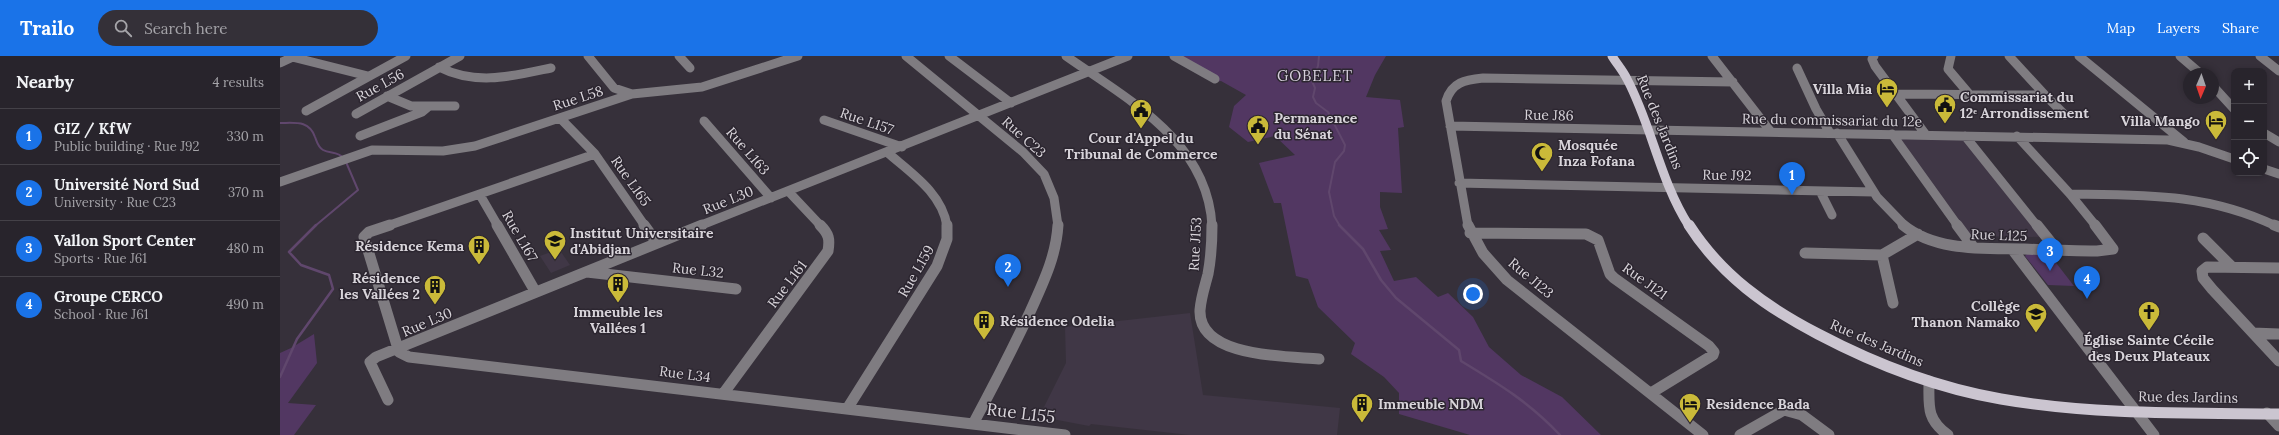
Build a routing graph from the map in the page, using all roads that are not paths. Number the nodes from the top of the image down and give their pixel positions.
1 (406, 56) edge
2 (460, 56) edge
3 (588, 56) edge
4 (679, 56) edge
5 (798, 56) edge
6 (906, 56) edge
7 (949, 56) edge
8 (1066, 56) edge
9 (1128, 56) edge
10 (1174, 56) edge
11 (1612, 56) edge
12 (1712, 56) edge
13 (1874, 56) edge
14 (1951, 56) edge
15 (2009, 56) edge
16 (2079, 56) edge
17 (2180, 56) edge
18 (2260, 56) edge
19 (293, 57) edge
20 (280, 63) edge
21 (2275, 66) edge
22 (440, 67) junction
23 (551, 68) dead end
24 (690, 68) dead end
25 (1797, 68) dead end
26 (2194, 68) edge
27 (2279, 71) edge
28 (1088, 72) junction
29 (368, 76) junction
30 (1215, 79) dead end
31 (1628, 80) junction
32 (1733, 82) junction
33 (2219, 93) edge
34 (632, 94) junction
35 (1896, 94) junction
36 (1970, 95) junction
37 (2045, 95) junction
38 (387, 96) junction
39 (1011, 103) junction
40 (455, 106) dead end
41 (2231, 106) edge
42 (428, 107) junction
43 (306, 112) dead end
44 (356, 114) dead end
45 (2065, 115) dead end
46 (979, 116) junction
47 (560, 118) junction
48 (824, 120) dead end
49 (704, 122) dead end
50 (1450, 126) junction
51 (1648, 129) junction
52 (1771, 132) junction
53 (1833, 133) junction
54 (1892, 134) junction
55 (1926, 135) junction
56 (2267, 135) edge
57 (360, 136) dead end
58 (1965, 136) junction
59 (2017, 136) junction
60 (2184, 142) junction
61 (2279, 142) edge
62 (902, 147) junction
63 (888, 153) junction
64 (595, 154) junction
65 (2231, 157) edge
66 (2267, 170) edge
67 (2279, 174) edge
68 (280, 182) edge
69 (1460, 183) junction
70 (1671, 187) junction
71 (1820, 191) junction
72 (789, 192) junction
73 (1874, 192) junction
74 (2070, 194) junction
75 (480, 195) junction
76 (771, 198) junction
77 (1832, 215) dead end
78 (2279, 227) edge
79 (1470, 233) junction
80 (1918, 234) junction
81 (2203, 238) dead end
82 (657, 243) junction
83 (1974, 248) junction
84 (2012, 249) junction
85 (2057, 250) junction
86 (1805, 253) dead end
87 (1882, 255) junction
88 (2232, 267) junction
89 (2279, 268) edge
90 (585, 272) junction
91 (736, 289) dead end
92 (535, 291) junction
93 (1893, 303) dead end
94 (2253, 333) junction
95 (2279, 334) edge
96 (399, 349) junction
97 (1319, 359) dead end
98 (2279, 361) edge
99 (1929, 381) junction
100 (723, 394) junction
101 (1651, 394) junction
102 (388, 400) dead end
103 (847, 409) junction
104 (2136, 411) junction
105 (2273, 414) edge
106 (973, 424) junction
107 (2279, 426) edge
108 (1065, 435) edge
109 (1703, 435) edge
110 (1740, 435) edge
111 (1829, 435) edge
112 (1948, 435) edge
113 (2154, 435) edge

1 - 29 street
2 - 22 street, Rue L56
3 - 34 street
4 - 24 street
5 - 34 street, Rue L58
6 - 46 street, Rue C23
7 - 39 street
8 - 28 street, Rue J153
9 - 28 street, Rue L30
10 - 30 street
11 - 31 main road, Rue des Jardins
12 - 32 street
13 - 35 street
14 - 36 street
15 - 37 street
16 - 60 street
17 - 26 street
18 - 21 street
19 - 20 street
19 - 29 street
21 - 27 street
22 - 23 street
22 - 38 street, Rue L56
25 - 53 street, Rue L125
28 - 39 street, Rue L30
28 - 97 street, Rue J153
29 - 43 street
31 - 32 street
31 - 50 street, Rue J123
31 - 51 main road, Rue des Jardins
32 - 52 street
33 - 41 street
34 - 47 street, Rue L58
35 - 36 street
35 - 55 street
36 - 37 street
37 - 45 street
38 - 42 street
38 - 44 street, Rue L56
39 - 46 street, Rue L30
40 - 42 street
42 - 57 street
46 - 62 street, Rue L30
46 - 106 street, Rue C23
47 - 64 street, Rue L165
47 - 68 street, Rue L58
48 - 62 street, Rue L157
49 - 76 street, Rue L163
50 - 51 street, Rue J86
50 - 69 street, Rue J123
51 - 52 street, Rue du commissariat du 12e
51 - 70 main road, Rue des Jardins
52 - 53 street, Rue du commissariat du 12e
53 - 54 street, Rue du commissariat du 12e
53 - 73 street, Rue L125
54 - 55 street, Rue du commissariat du 12e
54 - 83 street
55 - 58 street, Rue du commissariat du 12e
56 - 61 street
58 - 59 street, Rue du commissariat du 12e
58 - 85 street
59 - 60 street, Rue du commissariat du 12e
59 - 74 street, Rue L125
60 - 65 street
62 - 63 street, Rue L30
63 - 72 street, Rue L30
63 - 103 street, Rue L159
64 - 75 street
64 - 82 street, Rue L165
66 - 67 street
69 - 70 street, Rue J92
69 - 79 street, Rue J123
70 - 71 street, Rue J92
70 - 99 main road, Rue des Jardins
71 - 73 street, Rue J92
71 - 77 street
72 - 76 street, Rue L30
72 - 100 street, Rue L161
73 - 80 street, Rue L125
74 - 78 street
74 - 85 street, Rue L125
75 - 92 street, Rue L167
75 - 96 street
76 - 82 street, Rue L30
79 - 101 street, Rue J123
79 - 101 street, Rue J121
80 - 83 street, Rue L125
80 - 87 street
81 - 88 street
82 - 90 street, Rue L30
83 - 84 street, Rue L125
84 - 85 street, Rue L125
84 - 104 street
86 - 87 street
87 - 93 street
88 - 89 street
88 - 94 street
90 - 91 street, Rue L32
90 - 92 street, Rue L30
92 - 96 street, Rue L30
94 - 95 street
94 - 98 street
96 - 100 street, Rue L34
96 - 102 street, Rue L30
99 - 104 main road, Rue des Jardins
99 - 112 street
100 - 103 street, Rue L34
101 - 109 street, Rue J123
103 - 106 street, Rue L34
104 - 105 main road, Rue des Jardins
104 - 113 street
105 - 107 street
106 - 108 street, Rue L155
110 - 111 street

